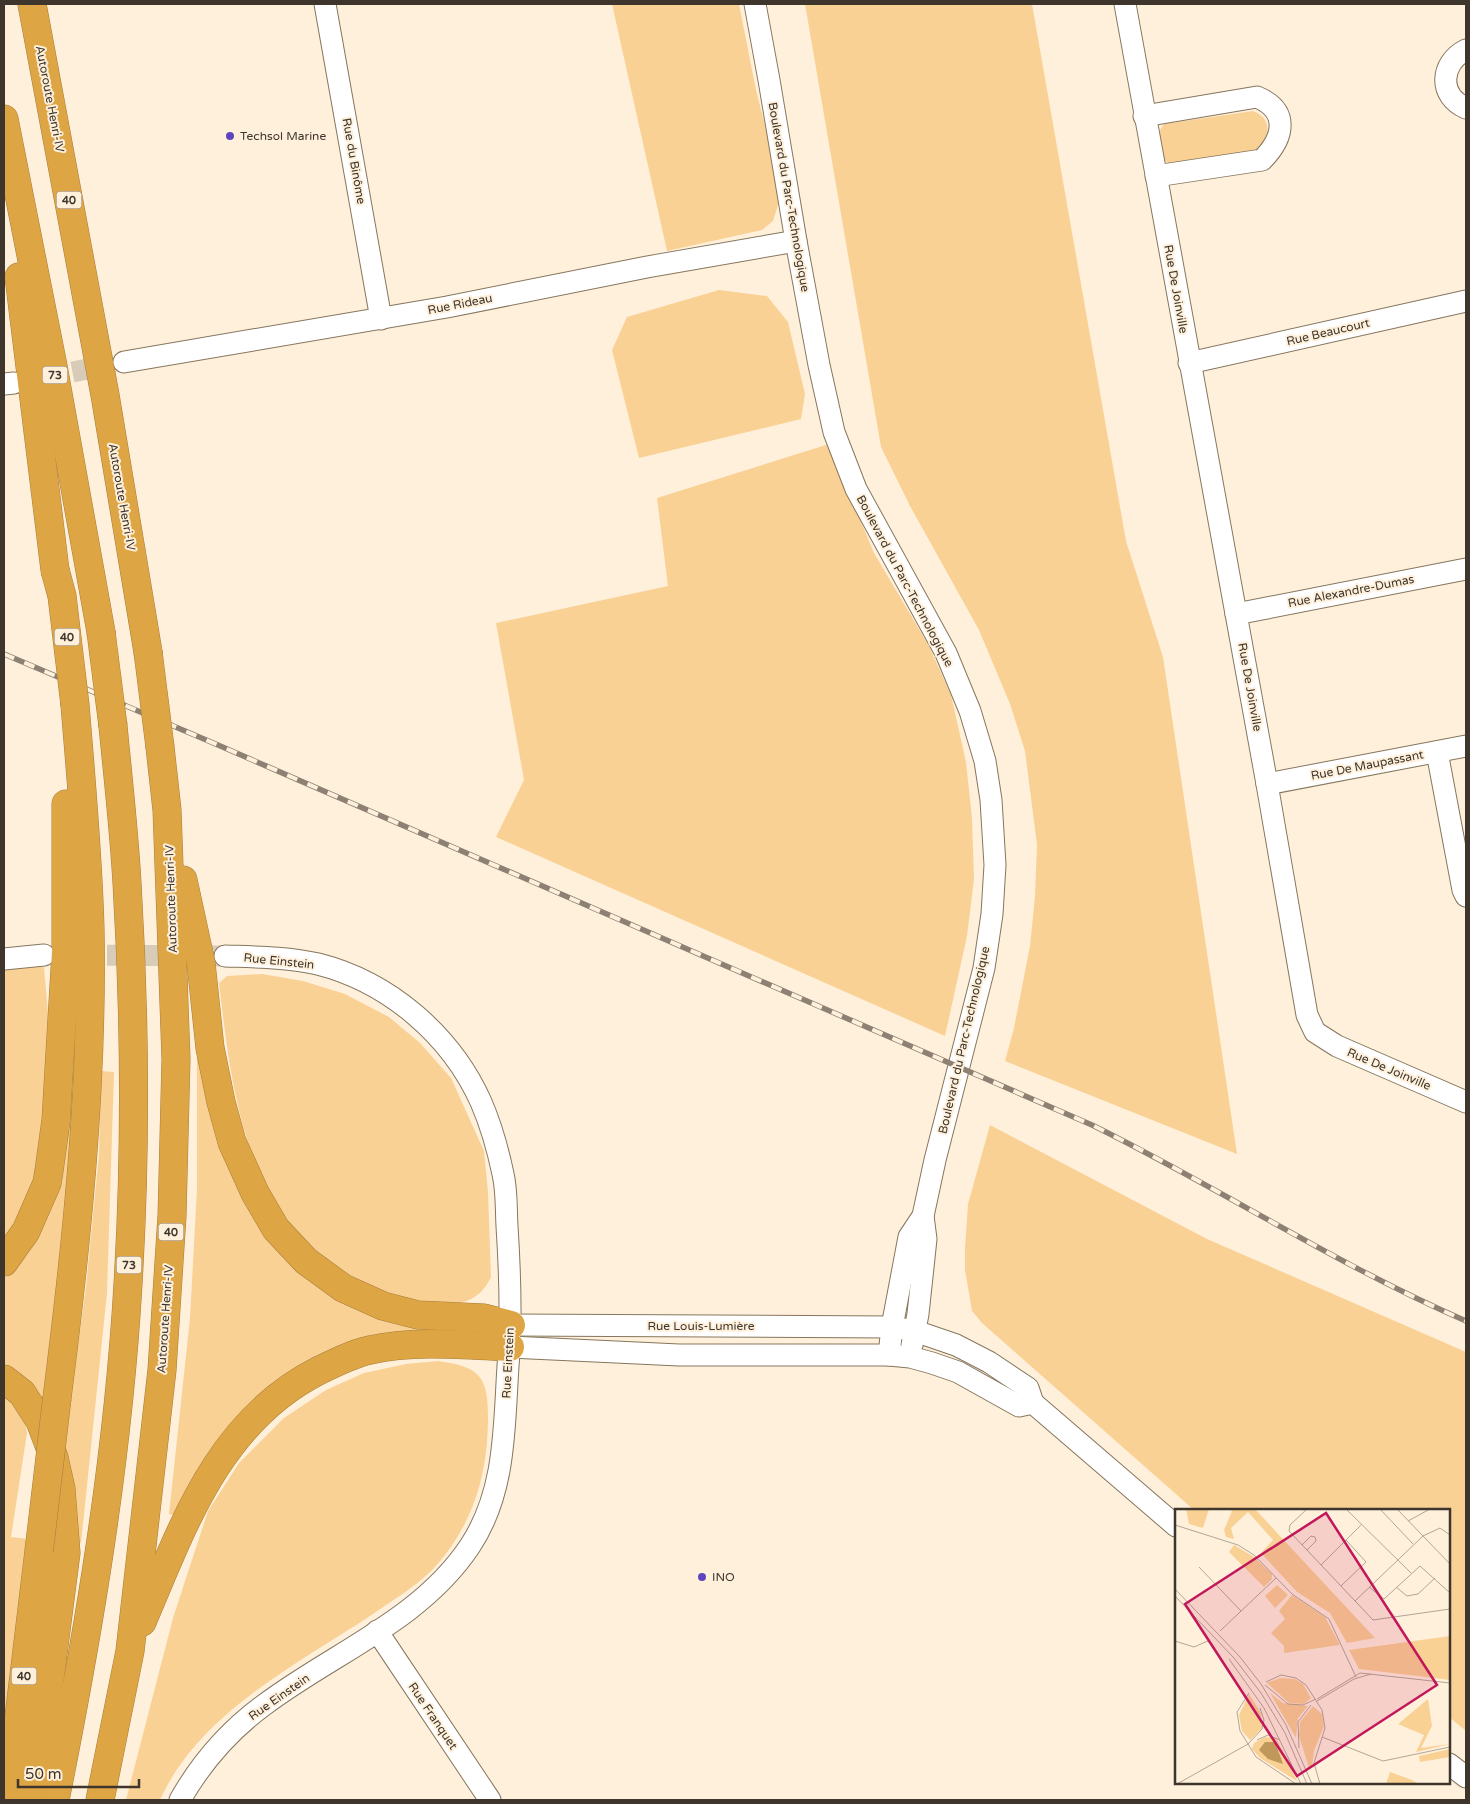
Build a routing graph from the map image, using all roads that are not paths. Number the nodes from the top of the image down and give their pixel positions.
1 (32, 4) edge
2 (325, 4) edge
3 (755, 4) edge
4 (1125, 4) edge
5 (1466, 50) edge
6 (1466, 108) edge
7 (1144, 116) junction
8 (4, 119) edge
9 (4, 139) edge
10 (1156, 176) junction
11 (796, 241) junction
12 (1466, 301) edge
13 (382, 318) junction
14 (124, 362) tunnel mouth
15 (1190, 363) junction
16 (1466, 569) edge
17 (1236, 614) junction
18 (68, 704) junction
19 (1466, 746) edge
20 (1437, 752) junction
21 (1268, 784) junction
22 (167, 810) junction
23 (1466, 896) edge
24 (44, 955) dead end
25 (225, 956) tunnel mouth
26 (4, 959) edge
27 (1466, 1102) edge
28 (923, 1216) junction
29 (4, 1262) edge
30 (892, 1327) junction
31 (915, 1331) junction
32 (510, 1336) junction
33 (889, 1355) junction
34 (910, 1357) junction
35 (4, 1379) edge
36 (1033, 1403) junction
37 (1175, 1525) edge
38 (377, 1631) junction
39 (130, 1651) junction
40 (1450, 1765) edge
41 (1466, 1776) edge
42 (9, 1800) edge
43 (34, 1800) edge
44 (55, 1800) edge
45 (100, 1800) edge
46 (180, 1800) edge
47 (490, 1800) edge

1 - 22 highway, Autoroute Henri-IV / 40, bridge
2 - 13 street, Rue du Binôme
3 - 11 street, Boulevard du Parc-Technologique
4 - 7 street, Rue De Joinville
5 - 6 street
7 - 10 street, Rue De Joinville
7 - 10 street
8 - 44 highway, 73, bridge
9 - 18 highway, 40, bridge
10 - 15 street, Rue De Joinville
11 - 13 street, Rue Rideau
11 - 28 street, Boulevard du Parc-Technologique
12 - 15 street, Rue Beaucourt
13 - 14 street, Rue Rideau
15 - 17 street, Rue De Joinville
16 - 17 street, Rue Alexandre-Dumas
17 - 21 street, Rue De Joinville
18 - 29 highway
18 - 42 highway, 40, bridge
19 - 20 street, Rue De Maupassant
20 - 21 street, Rue De Maupassant
20 - 23 street
21 - 27 street, Rue De Joinville
22 - 32 highway
22 - 39 highway, Autoroute Henri-IV / 40
24 - 26 street
25 - 32 street, Rue Einstein
28 - 30 street, Boulevard du Parc-Technologique
28 - 31 street, Boulevard du Parc-Technologique
30 - 31 street
30 - 32 street, Rue Louis-Lumière
30 - 33 street, Boulevard du Parc-Technologique
31 - 34 street, Boulevard du Parc-Technologique
31 - 36 street
32 - 33 street
32 - 38 street, Rue Einstein
32 - 39 highway
33 - 34 street
34 - 36 street
35 - 43 highway
36 - 37 street
38 - 46 street, Rue Einstein
38 - 47 street, Rue Franquet
39 - 45 highway, Autoroute Henri-IV / 40
40 - 41 street

